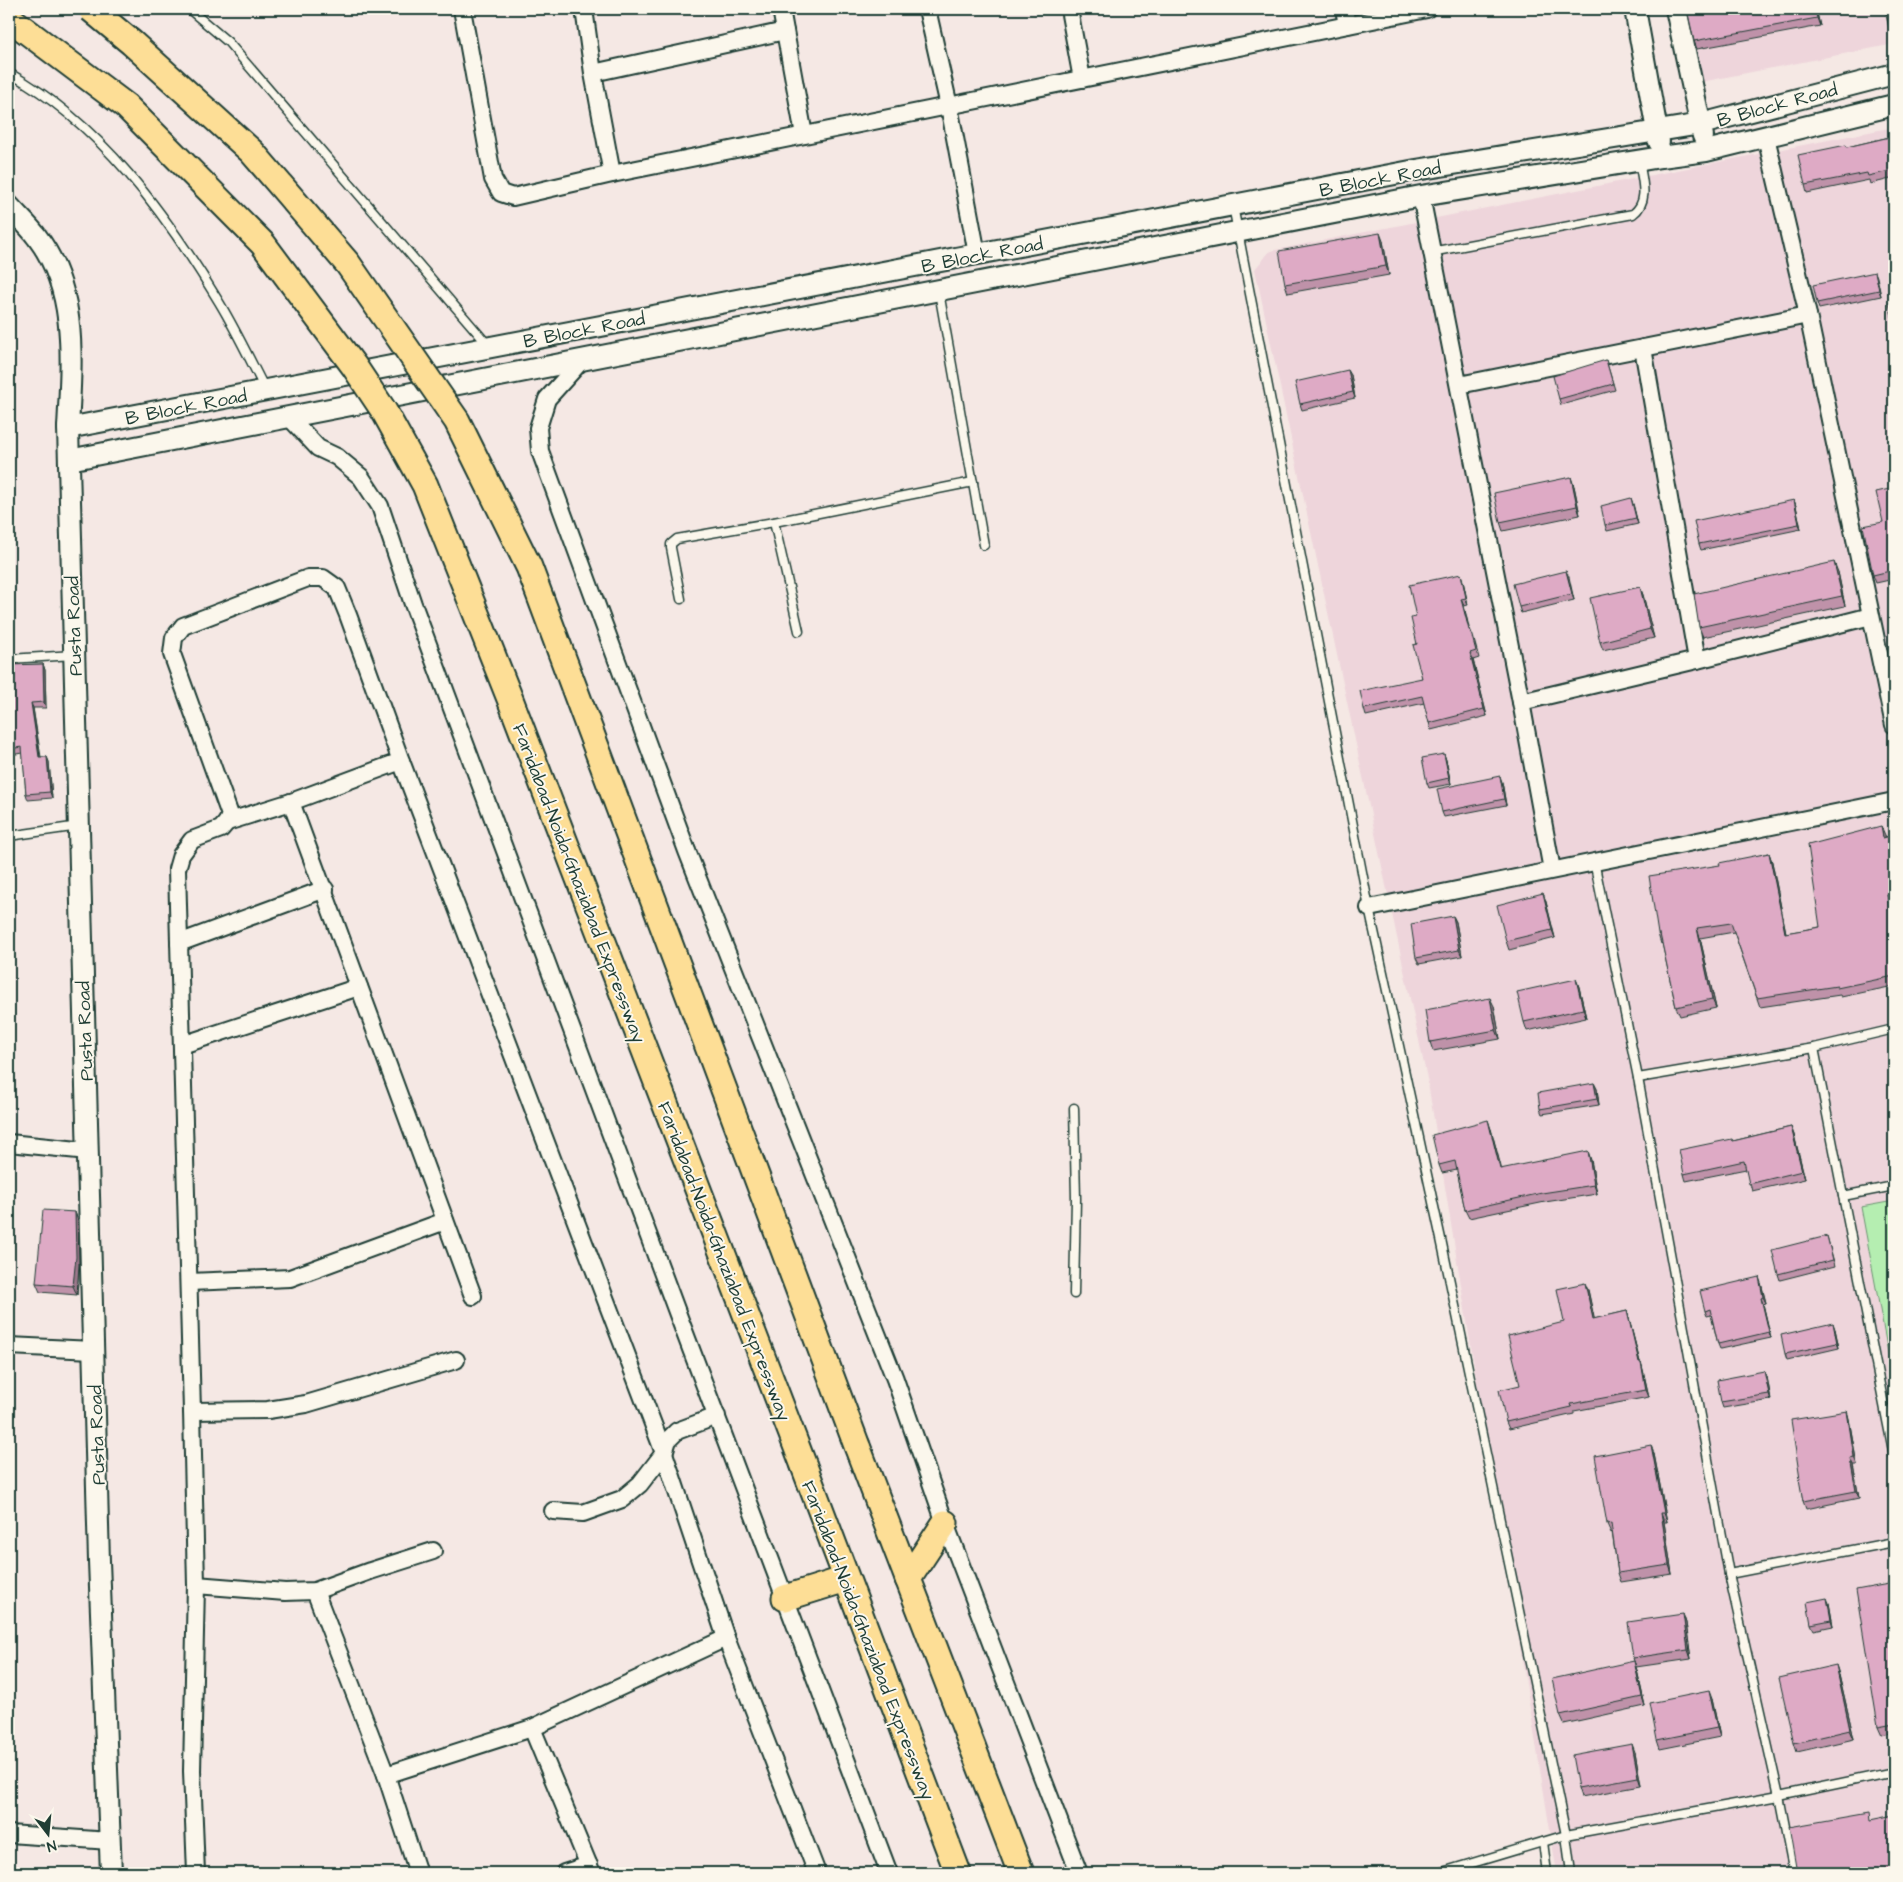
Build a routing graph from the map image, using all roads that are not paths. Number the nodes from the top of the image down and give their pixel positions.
1 (91, 9) edge
2 (189, 9) edge
3 (462, 9) edge
4 (584, 9) edge
5 (781, 9) edge
6 (927, 9) edge
7 (1068, 9) edge
8 (1344, 9) edge
9 (1427, 9) edge
10 (1636, 9) edge
11 (1676, 9) edge
12 (1890, 9) edge
13 (9, 18) edge
14 (1347, 25) junction
15 (1894, 28) edge
16 (785, 31) junction
17 (9, 73) edge
18 (593, 73) junction
19 (1894, 74) edge
20 (1082, 79) junction
21 (1894, 105) edge
22 (949, 106) junction
23 (1701, 124) junction
24 (1657, 130) junction
25 (804, 135) junction
26 (1766, 137) junction
27 (1706, 151) junction
28 (1661, 157) junction
29 (1639, 160) junction
30 (612, 174) junction
31 (1421, 196) junction
32 (9, 206) edge
33 (1233, 206) junction
34 (1238, 232) junction
35 (1431, 252) junction
36 (977, 254) junction
37 (938, 290) junction
38 (1808, 315) junction
39 (489, 347) junction
40 (1644, 348) junction
41 (582, 360) junction
42 (1459, 385) junction
43 (266, 391) junction
44 (289, 417) junction
45 (68, 428) junction
46 (68, 460) junction
47 (973, 482) junction
48 (774, 522) junction
49 (984, 545) dead end
50 (681, 599) dead end
51 (1871, 616) junction
52 (799, 631) dead end
53 (74, 655) junction
54 (9, 660) edge
55 (1697, 660) junction
56 (1521, 702) junction
57 (1894, 724) edge
58 (401, 761) junction
59 (1894, 801) edge
60 (291, 802) junction
61 (227, 822) junction
62 (79, 826) junction
63 (9, 836) edge
64 (1594, 861) junction
65 (1552, 870) junction
66 (325, 889) junction
67 (1369, 908) junction
68 (179, 943) junction
69 (359, 987) junction
70 (1894, 1029) edge
71 (182, 1045) junction
72 (1814, 1048) junction
73 (1638, 1078) junction
74 (1074, 1108) dead end
75 (9, 1143) edge
76 (88, 1150) junction
77 (1894, 1186) edge
78 (1843, 1196) junction
79 (445, 1221) junction
80 (189, 1282) junction
81 (1074, 1294) dead end
82 (473, 1296) dead end
83 (9, 1346) edge
84 (93, 1350) junction
85 (456, 1360) dead end
86 (192, 1411) junction
87 (717, 1416) junction
88 (664, 1453) junction
89 (1894, 1456) edge
90 (552, 1511) dead end
91 (945, 1523) junction
92 (1894, 1542) edge
93 (433, 1551) dead end
94 (1729, 1574) junction
95 (846, 1579) junction
96 (908, 1579) junction
97 (196, 1585) junction
98 (315, 1590) junction
99 (785, 1598) junction
100 (726, 1638) junction
101 (532, 1728) junction
102 (1894, 1772) edge
103 (386, 1775) junction
104 (1779, 1796) junction
105 (9, 1834) edge
106 (1566, 1835) junction
107 (110, 1841) junction
108 (1543, 1842) junction
109 (590, 1869) edge
110 (111, 1873) edge
111 (196, 1873) edge
112 (418, 1873) edge
113 (564, 1873) edge
114 (817, 1873) edge
115 (889, 1873) edge
116 (958, 1873) edge
117 (1020, 1873) edge
118 (1079, 1873) edge
119 (1439, 1873) edge
120 (1547, 1873) edge
121 (1571, 1873) edge
122 (1794, 1873) edge

1 - 96 main road, bridge
2 - 39 lane
3 - 30 street
4 - 18 street
5 - 16 street
6 - 22 street
7 - 20 street
8 - 14 street
9 - 14 street
10 - 24 street
11 - 23 street
12 - 15 lane
13 - 95 main road, Faridabad-Noida-Ghaziabad Expressway, bridge
14 - 20 street
16 - 18 street
16 - 25 street
17 - 43 lane
18 - 30 street
19 - 23 street, B Block Road
20 - 22 street
21 - 26 street, B Block Road
22 - 25 street
22 - 36 street
23 - 24 street, B Block Road
23 - 27 street
24 - 28 street
24 - 33 street, B Block Road
25 - 30 street
26 - 27 street, B Block Road
26 - 38 street
27 - 28 street, B Block Road
28 - 29 street, B Block Road
29 - 31 street, B Block Road
29 - 35 lane
31 - 34 street, B Block Road
31 - 35 street
32 - 45 street, Pusta Road
33 - 34 lane
33 - 36 street, B Block Road
34 - 37 street, B Block Road
34 - 67 lane
35 - 42 street
36 - 39 street, B Block Road
37 - 41 street, B Block Road
37 - 47 lane
38 - 40 street
38 - 51 street
39 - 43 street, B Block Road
40 - 42 street
40 - 55 street
41 - 44 street, B Block Road
41 - 91 street
42 - 56 street
43 - 45 street, B Block Road
44 - 46 street, B Block Road
44 - 87 street
45 - 46 street, Pusta Road
46 - 53 street, Pusta Road
47 - 48 lane
47 - 49 lane
48 - 50 lane
48 - 52 lane
51 - 55 street
51 - 57 street
53 - 54 lane
53 - 62 street, Pusta Road
55 - 56 street
56 - 65 street
58 - 60 street
58 - 61 street
58 - 88 street
59 - 64 street
60 - 61 street
60 - 66 street
61 - 68 street
62 - 63 lane
62 - 76 street, Pusta Road
64 - 65 street
64 - 73 lane
65 - 67 street
66 - 68 street
66 - 69 street
67 - 106 lane
68 - 71 street
69 - 71 street
69 - 79 street
70 - 72 lane
71 - 80 street
72 - 73 lane
72 - 78 lane
73 - 94 lane
74 - 81 lane
75 - 76 street
76 - 84 street, Pusta Road
77 - 78 lane
78 - 89 lane
79 - 80 street
79 - 82 street
80 - 86 street
83 - 84 street
84 - 107 street, Pusta Road
85 - 86 street
86 - 97 street
87 - 88 street
87 - 99 street
88 - 90 street
88 - 100 street
91 - 96 main road
91 - 118 street
92 - 94 lane
93 - 98 street
94 - 104 lane
95 - 99 main road
95 - 116 main road, Faridabad-Noida-Ghaziabad Expressway
96 - 117 main road
97 - 98 street
97 - 111 street
98 - 103 street
99 - 115 street
100 - 101 street
100 - 114 street
101 - 103 street
101 - 109 street
102 - 104 lane
103 - 112 street
104 - 106 lane
104 - 122 lane
105 - 107 street
106 - 108 lane
106 - 121 lane
107 - 110 street, Pusta Road
108 - 119 lane
108 - 120 lane
109 - 113 street

